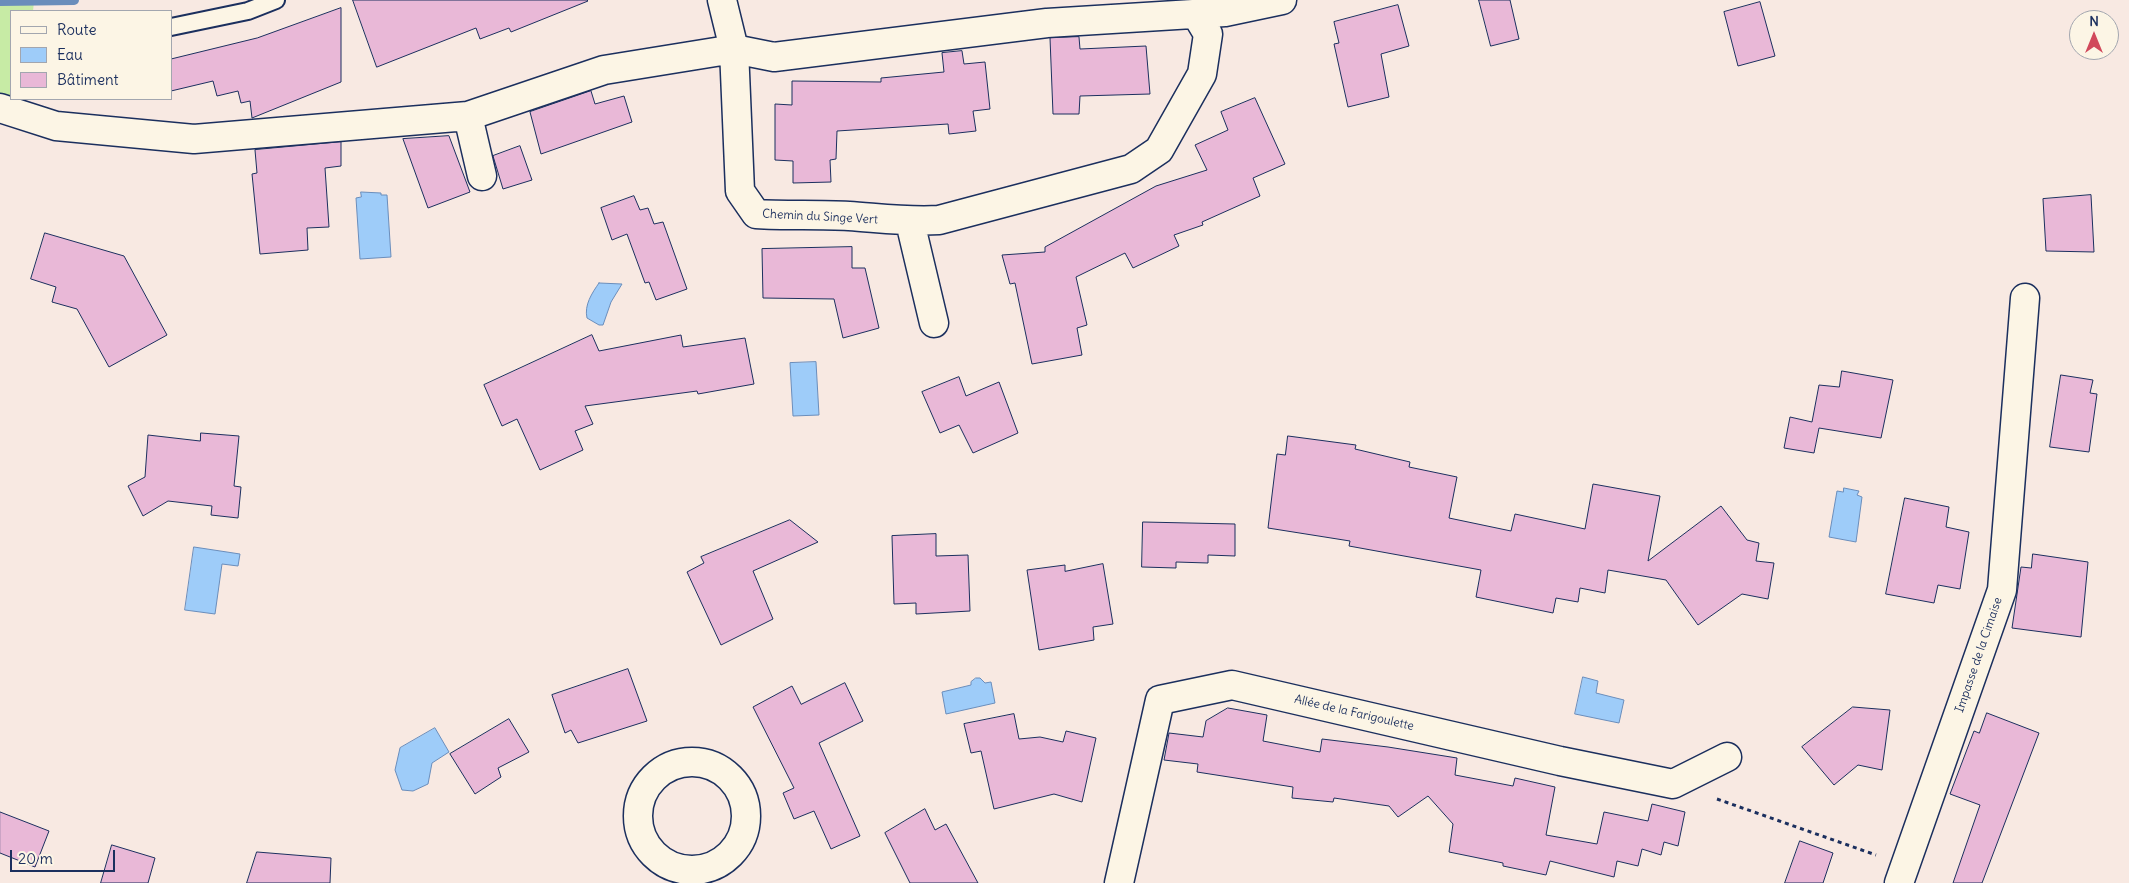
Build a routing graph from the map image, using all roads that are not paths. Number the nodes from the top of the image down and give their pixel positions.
1 (276, 0) edge
2 (722, 0) edge
3 (1282, 0) edge
4 (1196, 14) junction
5 (172, 27) edge
6 (734, 49) junction
7 (0, 108) edge
8 (468, 116) junction
9 (482, 176) dead end
10 (910, 222) junction
11 (2025, 298) dead end
12 (934, 323) dead end
13 (1727, 757) dead end
14 (1902, 874) edge
15 (1119, 883) edge

1 - 5 lane
2 - 6 street, Chemin du Singe Vert
3 - 4 street
4 - 6 street
4 - 10 street
6 - 8 street
6 - 10 street, Chemin du Singe Vert
7 - 8 street
8 - 9 street
10 - 12 street
11 - 14 street, Impasse de la Cimaise
13 - 15 street, Allée de la Farigoulette

